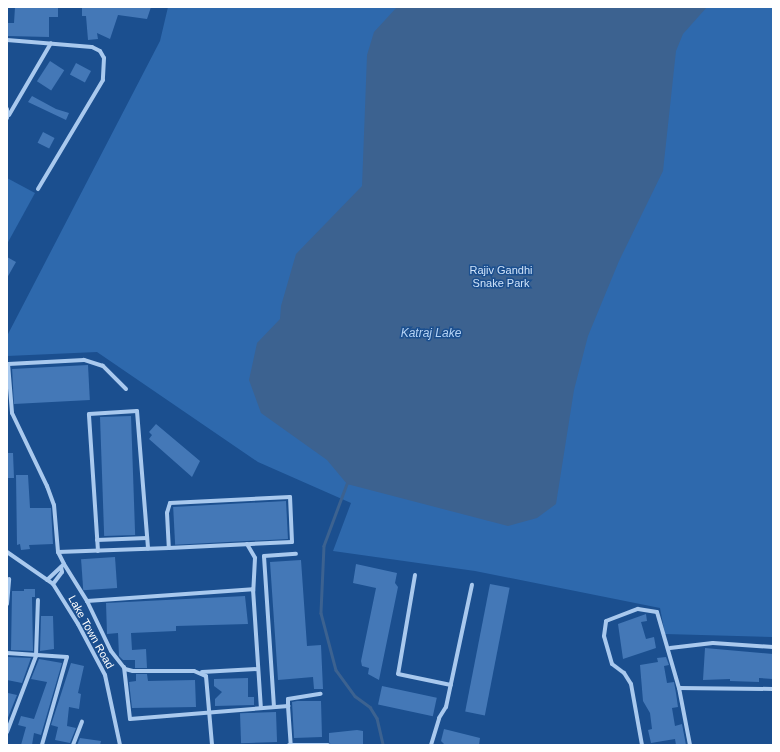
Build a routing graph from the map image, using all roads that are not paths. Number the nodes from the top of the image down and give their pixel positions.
1 (7, 40) edge
2 (51, 43) junction
3 (7, 109) edge
4 (8, 116) edge
5 (38, 189) dead end
6 (126, 389) dead end
7 (147, 538) junction
8 (97, 540) junction
9 (247, 544) junction
10 (169, 548) junction
11 (148, 549) junction
12 (98, 551) junction
13 (7, 552) edge
14 (58, 552) junction
15 (296, 554) dead end
16 (63, 565) junction
17 (415, 575) dead end
18 (9, 579) dead end
19 (47, 580) junction
20 (53, 584) junction
21 (472, 585) dead end
22 (253, 591) junction
23 (38, 600) dead end
24 (87, 601) junction
25 (7, 604) edge
26 (773, 647) edge
27 (670, 648) junction
28 (7, 653) edge
29 (36, 656) junction
30 (124, 667) junction
31 (258, 669) junction
32 (202, 672) junction
33 (451, 685) junction
34 (679, 688) junction
35 (773, 689) edge
36 (321, 694) dead end
37 (288, 706) junction
38 (274, 707) junction
39 (261, 708) junction
40 (210, 712) junction
41 (82, 722) dead end
42 (7, 732) edge
43 (42, 745) edge
44 (73, 745) edge
45 (120, 745) edge
46 (212, 745) edge
47 (290, 745) edge
48 (328, 745) edge
49 (431, 745) edge
50 (642, 745) edge
51 (690, 745) edge

1 - 2 street
2 - 4 street
2 - 5 street
3 - 4 street
6 - 14 street
7 - 8 street
7 - 8 street
7 - 11 street
8 - 12 street
9 - 10 street
9 - 10 street
9 - 22 street
10 - 11 street
11 - 12 street
12 - 14 street
13 - 19 street, Lake Town Road
14 - 16 street
15 - 38 street
16 - 19 street
16 - 20 street
16 - 24 street
17 - 33 street
18 - 25 street
19 - 20 street, Lake Town Road
20 - 45 street, Lake Town Road
21 - 33 street
22 - 24 street
22 - 31 street
23 - 29 street
24 - 30 street
26 - 27 street
27 - 34 street
27 - 50 street
28 - 29 street
29 - 42 street
29 - 43 street
30 - 32 street
30 - 40 street
31 - 32 street
31 - 39 street
32 - 40 street
33 - 49 street
34 - 35 street
34 - 51 street
36 - 37 street
37 - 38 street
37 - 47 street
38 - 39 street
39 - 40 street
40 - 46 street
41 - 44 street
47 - 48 street

